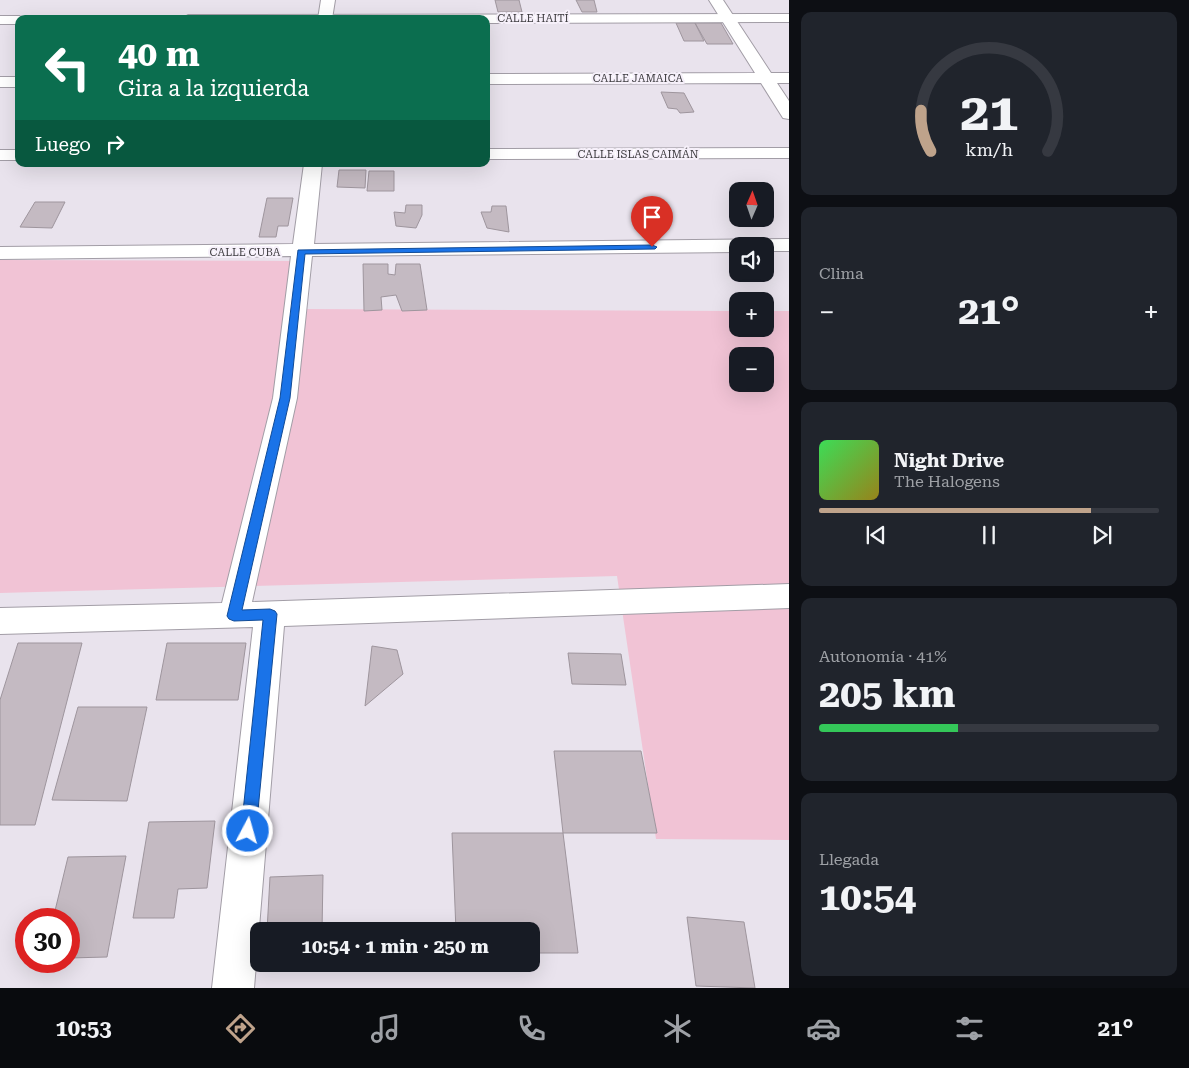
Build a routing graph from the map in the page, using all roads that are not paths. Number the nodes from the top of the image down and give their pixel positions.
1 (328, 0) edge
2 (716, 0) edge
3 (326, 15) edge
4 (490, 18) edge
5 (727, 18) junction
6 (789, 18) edge
7 (0, 20) edge
8 (15, 20) edge
9 (767, 78) junction
10 (789, 78) edge
11 (490, 79) edge
12 (0, 82) edge
13 (15, 82) edge
14 (789, 114) edge
15 (490, 154) edge
16 (789, 154) edge
17 (0, 155) edge
18 (15, 155) edge
19 (313, 167) edge
20 (789, 245) edge
21 (301, 252) junction
22 (0, 253) edge
23 (789, 596) edge
24 (270, 614) junction
25 (234, 616) junction
26 (0, 621) edge
27 (233, 988) edge

1 - 3 street
2 - 5 street
4 - 5 street, CALLE HAITÍ
5 - 6 street, CALLE HAITÍ
5 - 9 street
7 - 8 street
9 - 10 street, CALLE JAMAICA
9 - 11 street, CALLE JAMAICA
9 - 14 street
12 - 13 street
15 - 16 street, CALLE ISLAS CAIMÁN
17 - 18 street
19 - 21 street
20 - 21 street, CALLE CUBA
21 - 22 street, CALLE CUBA
21 - 25 street
23 - 24 street
24 - 25 street
24 - 27 street
25 - 26 street

